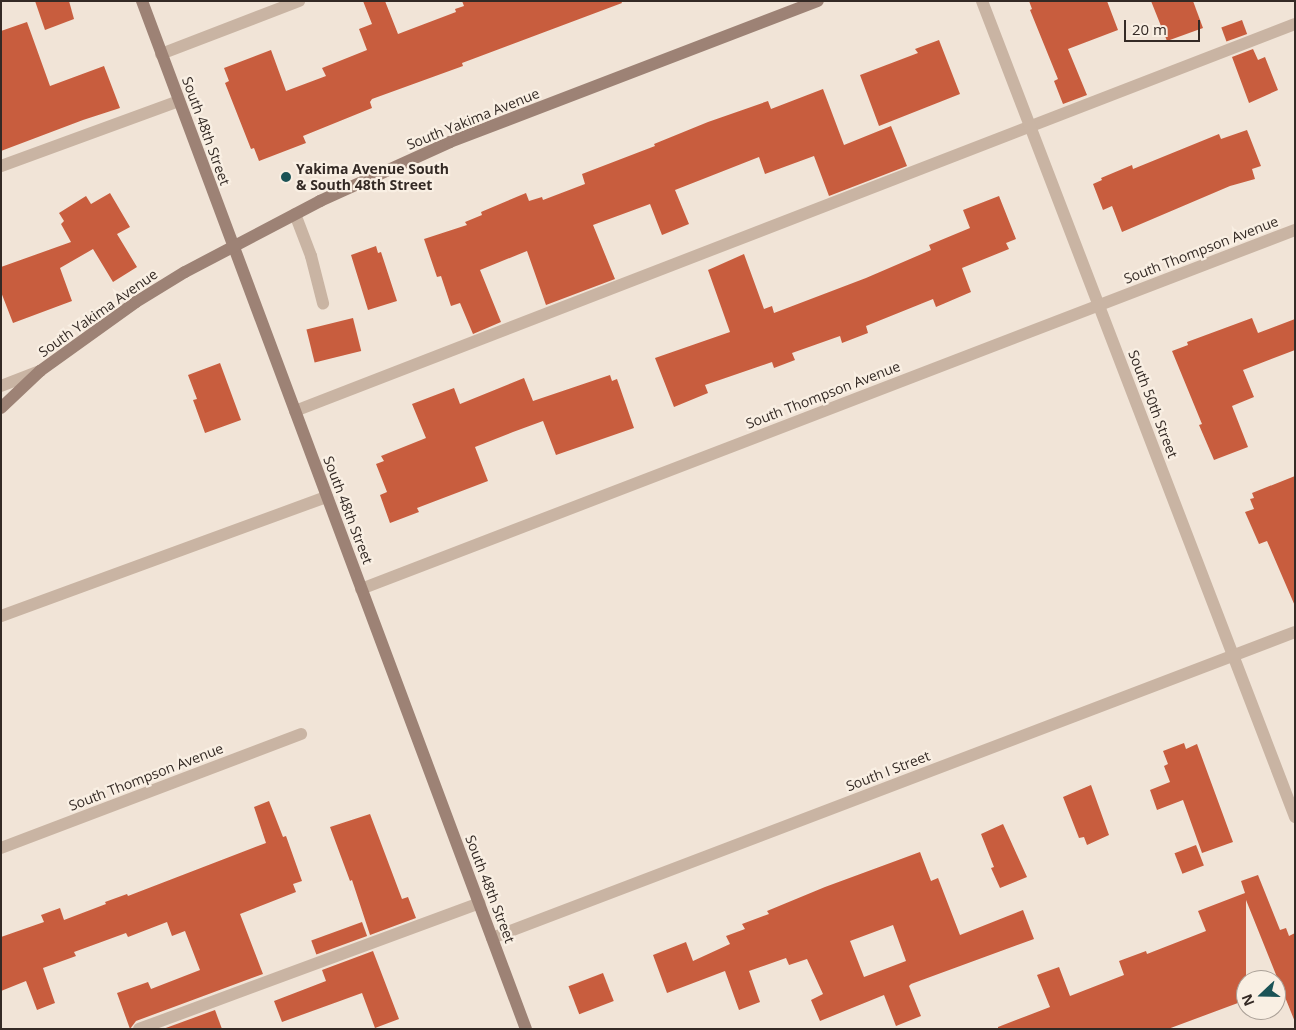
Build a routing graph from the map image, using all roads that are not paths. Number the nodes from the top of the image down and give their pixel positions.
1 (142, 1) edge
2 (299, 1) edge
3 (818, 1) edge
4 (982, 1) edge
5 (1295, 24) edge
6 (161, 54) junction
7 (179, 101) junction
8 (1031, 128) junction
9 (1, 166) edge
10 (295, 214) junction
11 (1295, 230) edge
12 (232, 246) junction
13 (323, 303) dead end
14 (1099, 305) junction
15 (40, 371) junction
16 (1, 386) edge
17 (1, 408) edge
18 (295, 412) junction
19 (327, 497) junction
20 (362, 589) junction
21 (1, 616) edge
22 (1295, 632) edge
23 (1232, 656) junction
24 (301, 734) dead end
25 (1295, 817) edge
26 (1, 848) edge
27 (479, 903) junction
28 (492, 938) junction
29 (139, 1029) edge
30 (526, 1029) edge

1 - 6 main road, South 48th Street
2 - 6 street
3 - 10 main road, South Yakima Avenue
4 - 8 street, South 50th Street
5 - 8 street
6 - 7 main road, South 48th Street
7 - 9 street
7 - 12 main road, South 48th Street
8 - 14 street, South 50th Street
8 - 18 street
10 - 12 main road, South Yakima Avenue
10 - 13 street
11 - 14 street, South Thompson Avenue
12 - 15 main road, South Yakima Avenue
12 - 18 main road, South 48th Street
14 - 20 street, South Thompson Avenue
14 - 23 street, South 50th Street
15 - 16 street, South Yakima Avenue
15 - 17 main road
18 - 19 main road, South 48th Street
19 - 20 main road, South 48th Street
19 - 21 street
20 - 27 main road, South 48th Street
22 - 23 street, South I Street
23 - 25 street, South 50th Street
23 - 28 street, South I Street
24 - 26 street, South Thompson Avenue
27 - 28 main road, South 48th Street
27 - 29 street
28 - 30 main road, South 48th Street

